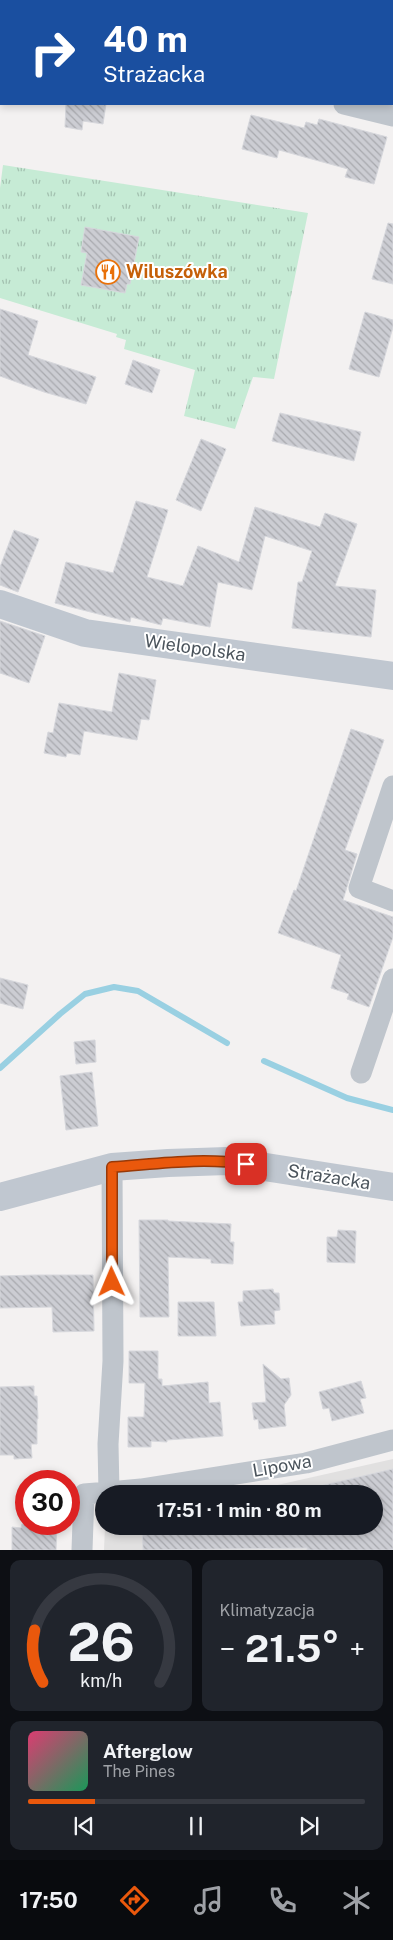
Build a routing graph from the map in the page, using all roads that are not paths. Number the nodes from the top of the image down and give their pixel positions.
1 (348, 105) edge
2 (393, 116) edge
3 (0, 604) edge
4 (393, 676) edge
5 (393, 786) edge
6 (393, 901) edge
7 (393, 979) edge
8 (360, 1073) dead end
9 (112, 1167) junction
10 (393, 1187) edge
11 (0, 1196) edge
12 (393, 1440) edge
13 (109, 1485) edge
14 (157, 1485) edge
15 (95, 1493) edge
16 (82, 1550) edge

1 - 2 street
3 - 4 street, Wielopolska
5 - 6 street
7 - 8 street
9 - 10 street, Strażacka
9 - 11 street, Strażacka
9 - 13 street
12 - 14 street, Lipowa
15 - 16 street, Lipowa

